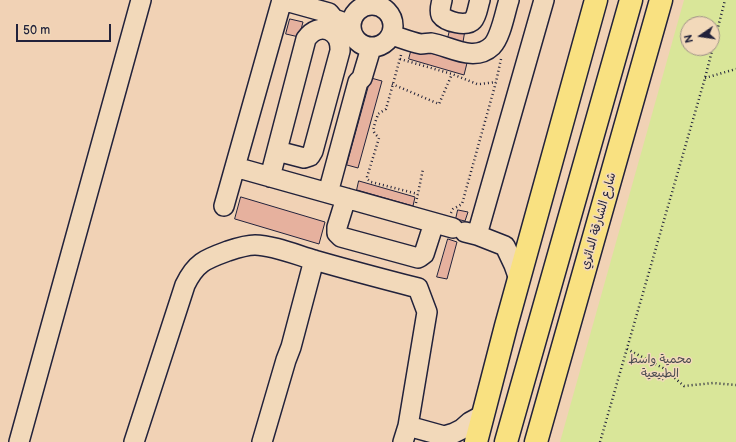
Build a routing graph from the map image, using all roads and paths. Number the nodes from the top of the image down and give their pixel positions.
1 (141, 0) edge
2 (442, 0) edge
3 (480, 0) edge
4 (509, 0) edge
5 (544, 0) edge
6 (596, 0) edge
7 (631, 0) edge
8 (661, 0) edge
9 (725, 0) edge
10 (378, 3) edge
11 (352, 21) junction
12 (397, 34) junction
13 (497, 40) junction
14 (367, 47) junction
15 (400, 59) junction
16 (736, 69) edge
17 (452, 74) junction
18 (705, 78) junction
19 (496, 82) junction
20 (392, 84) junction
21 (277, 151) junction
22 (235, 166) junction
23 (423, 169) dead end
24 (270, 176) junction
25 (328, 193) junction
26 (418, 194) junction
27 (346, 198) junction
28 (224, 206) dead end
29 (413, 217) junction
30 (455, 229) junction
31 (531, 233) junction
32 (505, 246) junction
33 (314, 260) junction
34 (519, 279) junction
35 (627, 349) junction
36 (736, 385) edge
37 (483, 415) junction
38 (406, 434) edge
39 (446, 439) edge
40 (19, 442) edge
41 (134, 442) edge
42 (262, 442) edge
43 (476, 442) edge
44 (506, 442) edge
45 (536, 442) edge
46 (600, 442) edge

1 - 40 lane
2 - 3 lane
4 - 13 lane
5 - 30 lane
6 - 31 highway
7 - 44 highway
8 - 45 highway, شارع الشارقة الدائري
9 - 18 path
10 - 11 lane
10 - 12 lane
11 - 14 lane
11 - 22 lane
12 - 13 lane
12 - 14 lane
12 - 15 path
13 - 19 path
14 - 25 lane
15 - 17 path
15 - 20 path
16 - 18 path
17 - 19 path
17 - 20 path
18 - 35 path
19 - 30 path
20 - 26 path
21 - 21 lane
21 - 24 lane
22 - 24 lane
22 - 28 lane
23 - 26 path
24 - 25 lane
25 - 27 lane
26 - 29 path
27 - 29 lane
27 - 30 lane
29 - 30 lane
30 - 32 lane
31 - 32 lane
31 - 34 highway
32 - 34 lane
33 - 38 lane
33 - 41 lane
33 - 42 lane
34 - 37 highway
35 - 36 path
35 - 46 path
37 - 39 lane
37 - 43 highway
38 - 39 lane

